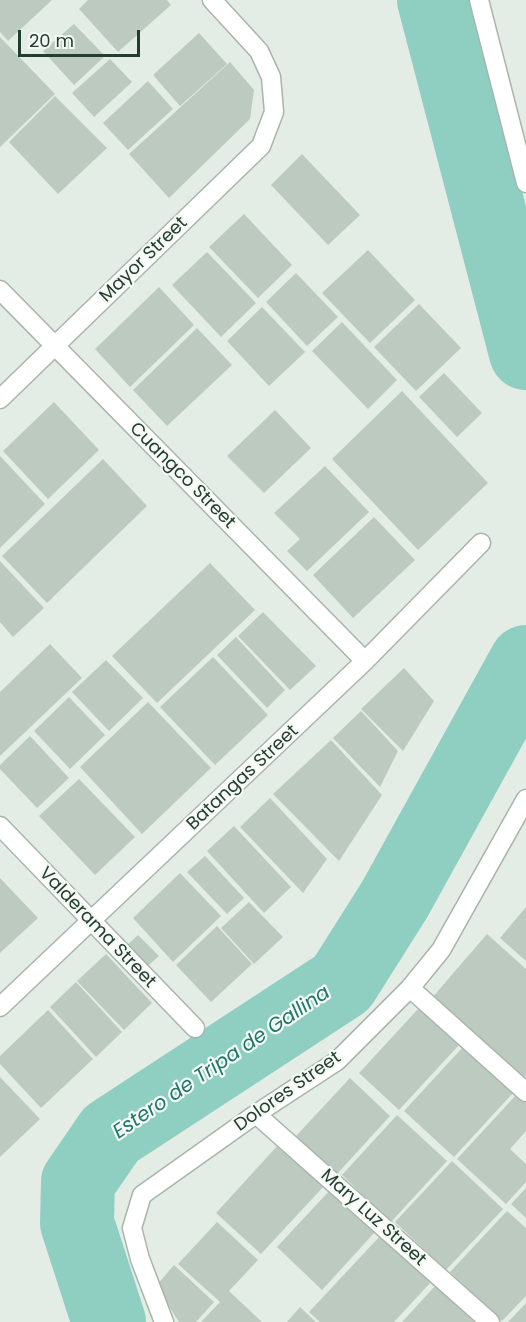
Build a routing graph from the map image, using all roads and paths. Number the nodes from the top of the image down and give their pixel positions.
1 (212, 0) edge
2 (479, 0) edge
3 (526, 183) edge
4 (0, 290) edge
5 (54, 346) junction
6 (0, 399) edge
7 (481, 543) dead end
8 (366, 661) junction
9 (526, 799) edge
10 (521, 823) edge
11 (0, 826) edge
12 (91, 921) junction
13 (410, 988) junction
14 (0, 1007) edge
15 (195, 1028) dead end
16 (526, 1092) edge
17 (256, 1114) junction
18 (164, 1322) edge
19 (490, 1322) edge

1 - 5 street, Mayor Street
2 - 3 street
4 - 5 street, Cuangco Street
5 - 6 street, Mayor Street
5 - 8 street, Cuangco Street
7 - 8 street, Batangas Street
8 - 12 street, Batangas Street
9 - 10 street, Dolores Street
10 - 13 street, Dolores Street
11 - 12 street, Valderama Street
12 - 14 street, Batangas Street
12 - 15 street, Valderama Street
13 - 16 street
13 - 17 street, Dolores Street
17 - 18 street, Dolores Street
17 - 19 street, Mary Luz Street

